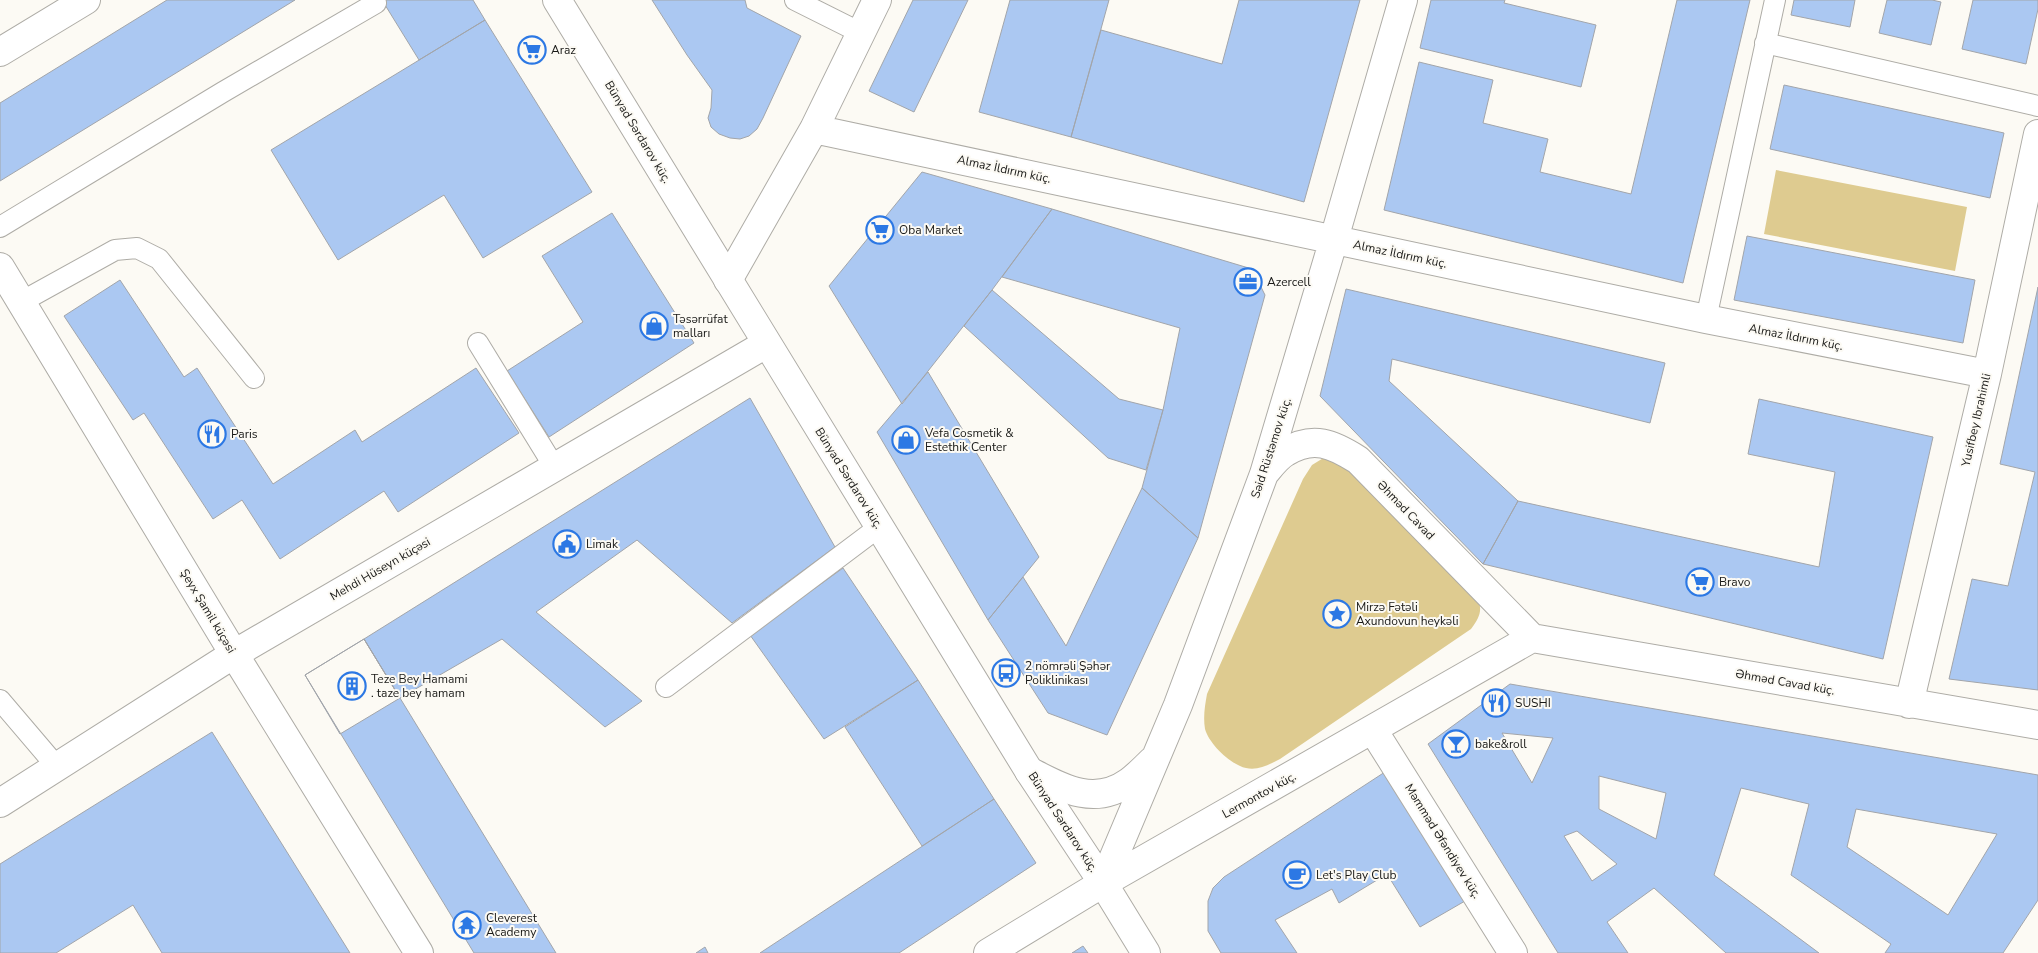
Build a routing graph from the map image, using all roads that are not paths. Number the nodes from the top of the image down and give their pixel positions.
1 (86, 0) edge
2 (557, 0) edge
3 (795, 0) edge
4 (877, 0) edge
5 (1403, 0) edge
6 (1775, 0) edge
7 (376, 3) dead end
8 (861, 33) junction
9 (1766, 43) junction
10 (0, 52) edge
11 (2038, 106) edge
12 (814, 129) junction
13 (2038, 134) edge
14 (0, 227) edge
15 (1334, 239) junction
16 (0, 267) edge
17 (728, 280) junction
18 (21, 302) junction
19 (1706, 319) junction
20 (478, 343) dead end
21 (766, 344) junction
22 (1987, 374) junction
23 (254, 378) dead end
24 (555, 468) junction
25 (1264, 474) junction
26 (879, 527) junction
27 (1532, 638) junction
28 (234, 654) junction
29 (666, 687) dead end
30 (0, 700) edge
31 (1909, 704) junction
32 (2038, 725) edge
33 (1373, 730) junction
34 (1156, 756) junction
35 (57, 767) junction
36 (1029, 771) junction
37 (0, 803) edge
38 (1103, 883) junction
39 (419, 953) edge
40 (988, 953) edge
41 (1146, 953) edge
42 (1513, 953) edge

1 - 10 street
2 - 17 street, Bünyad Sərdarov küç.
3 - 8 lane
4 - 8 street
5 - 15 street, Səid Rüstəmov küç.
6 - 9 lane
7 - 14 lane
8 - 12 street
9 - 11 lane
9 - 19 lane
12 - 15 street, Almaz İldırım küç.
12 - 17 street
13 - 22 street, Yusifbey Ibrahimli
15 - 19 street, Almaz İldırım küç.
15 - 25 street, Səid Rüstəmov küç.
16 - 18 street, Şeyx Şamil küçəsi
17 - 21 street, Bünyad Sərdarov küç.
18 - 23 lane
18 - 28 street, Şeyx Şamil küçəsi
19 - 22 street, Almaz İldırım küç.
20 - 24 lane
21 - 24 street, Mehdi Hüseyn küçəsi
21 - 26 street, Bünyad Sərdarov küç.
22 - 31 street, Yusifbey Ibrahimli
24 - 28 street, Mehdi Hüseyn küçəsi
25 - 27 street, Əhməd Cavad
25 - 34 street, Səid Rüstəmov küç.
26 - 29 lane
26 - 36 street, Bünyad Sərdarov küç.
27 - 31 street, Əhməd Cavad küç.
27 - 33 street, Lermontov küç.
28 - 35 street, Mehdi Hüseyn küçəsi
28 - 39 street, Şeyx Şamil küçəsi
30 - 35 lane
31 - 32 street, Əhməd Cavad küç.
33 - 38 street, Lermontov küç.
33 - 42 street, Məmməd Əfəndiyev küç.
34 - 36 street
34 - 38 street, Səid Rüstəmov küç.
35 - 37 street, Mehdi Hüseyn küçəsi
36 - 38 street, Bünyad Sərdarov küç.
38 - 40 street, Lermontov küç.
38 - 41 street, Bünyad Sərdarov küç.

